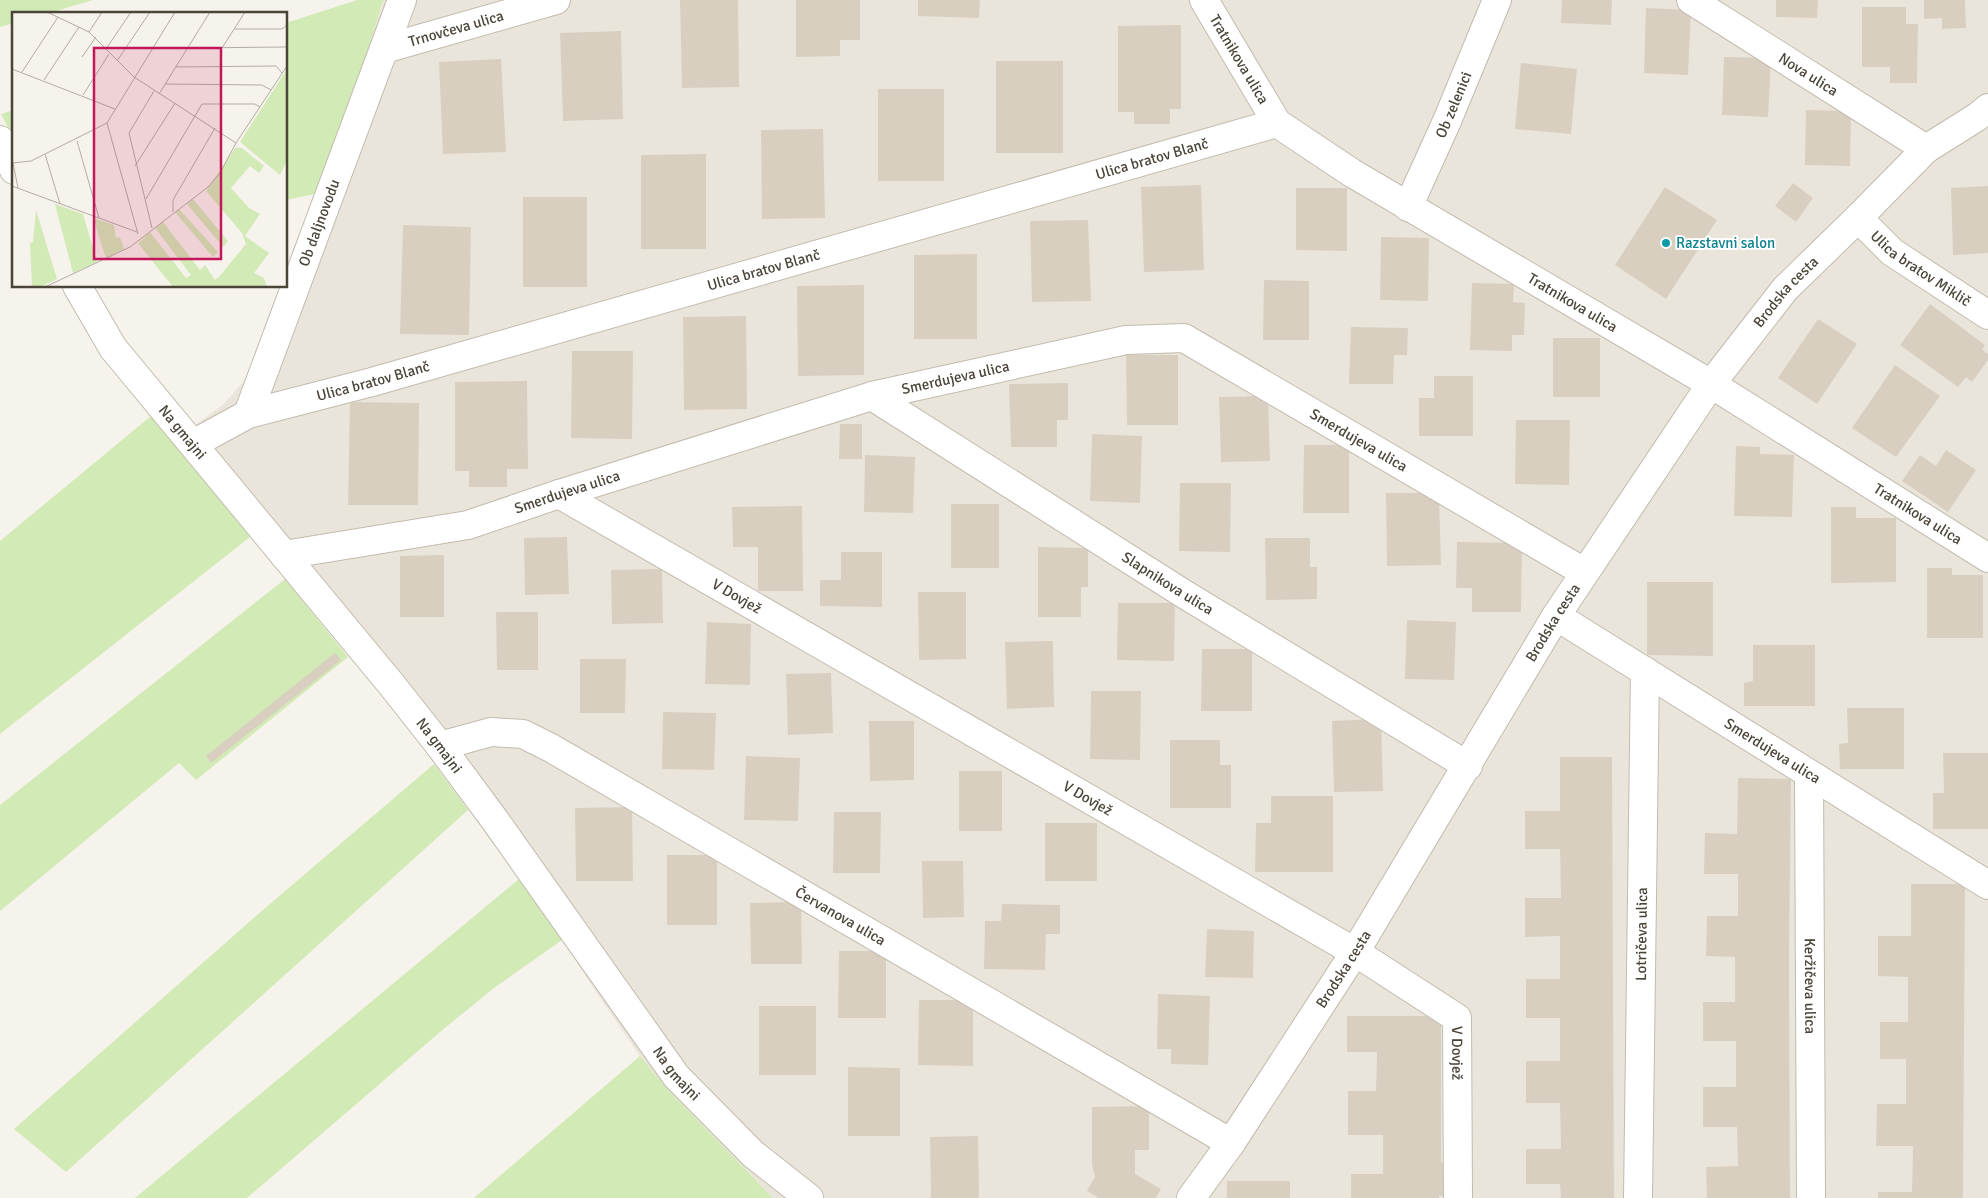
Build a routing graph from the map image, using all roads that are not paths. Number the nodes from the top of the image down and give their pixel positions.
1 (402, 0) edge
2 (556, 0) edge
3 (1204, 0) edge
4 (1497, 0) edge
5 (1691, 0) edge
6 (384, 48) junction
7 (1984, 116) edge
8 (1278, 123) junction
9 (0, 140) edge
10 (1926, 149) junction
11 (12, 166) edge
12 (1408, 207) junction
13 (1858, 218) junction
14 (78, 288) edge
15 (1988, 315) edge
16 (1711, 384) junction
17 (872, 396) junction
18 (248, 414) junction
19 (193, 444) junction
20 (559, 494) junction
21 (284, 555) junction
22 (1988, 558) edge
23 (1584, 572) junction
24 (1556, 616) junction
25 (1645, 671) junction
26 (440, 746) junction
27 (1468, 766) junction
28 (1809, 774) junction
29 (1988, 885) edge
30 (1355, 952) junction
31 (1231, 1144) junction
32 (809, 1198) edge
33 (1191, 1198) edge
34 (1458, 1198) edge
35 (1638, 1198) edge
36 (1811, 1198) edge

1 - 6 street, Ob daljnovodu
2 - 6 street, Trnovčeva ulica
3 - 8 street, Tratnikova ulica
4 - 12 street, Ob zelenici
5 - 10 street, Nova ulica
6 - 18 street, Ob daljnovodu
7 - 10 street, Brodska cesta
8 - 12 street, Tratnikova ulica
8 - 18 street, Ulica bratov Blanč
9 - 11 street
10 - 13 street, Brodska cesta
12 - 16 street, Tratnikova ulica
13 - 15 street, Ulica bratov Miklič
13 - 16 street, Brodska cesta
14 - 19 street, Na gmajni
16 - 22 street, Tratnikova ulica
16 - 23 street, Brodska cesta
17 - 20 street, Smerdujeva ulica
17 - 23 street, Smerdujeva ulica
17 - 27 street, Slapnikova ulica
18 - 19 street
19 - 21 street, Na gmajni
20 - 21 street, Smerdujeva ulica
20 - 30 street, V Dovjež
21 - 26 street, Na gmajni
23 - 24 street, Brodska cesta
24 - 25 street, Smerdujeva ulica
24 - 27 street, Brodska cesta
25 - 28 street, Smerdujeva ulica
25 - 35 street, Lotričeva ulica
26 - 31 street, Červanova ulica
26 - 32 street, Na gmajni
27 - 30 street, Brodska cesta
28 - 29 street, Smerdujeva ulica
28 - 36 street, Keržičeva ulica
30 - 31 street, Brodska cesta
30 - 34 street, V Dovjež
31 - 33 street, Brodska cesta

